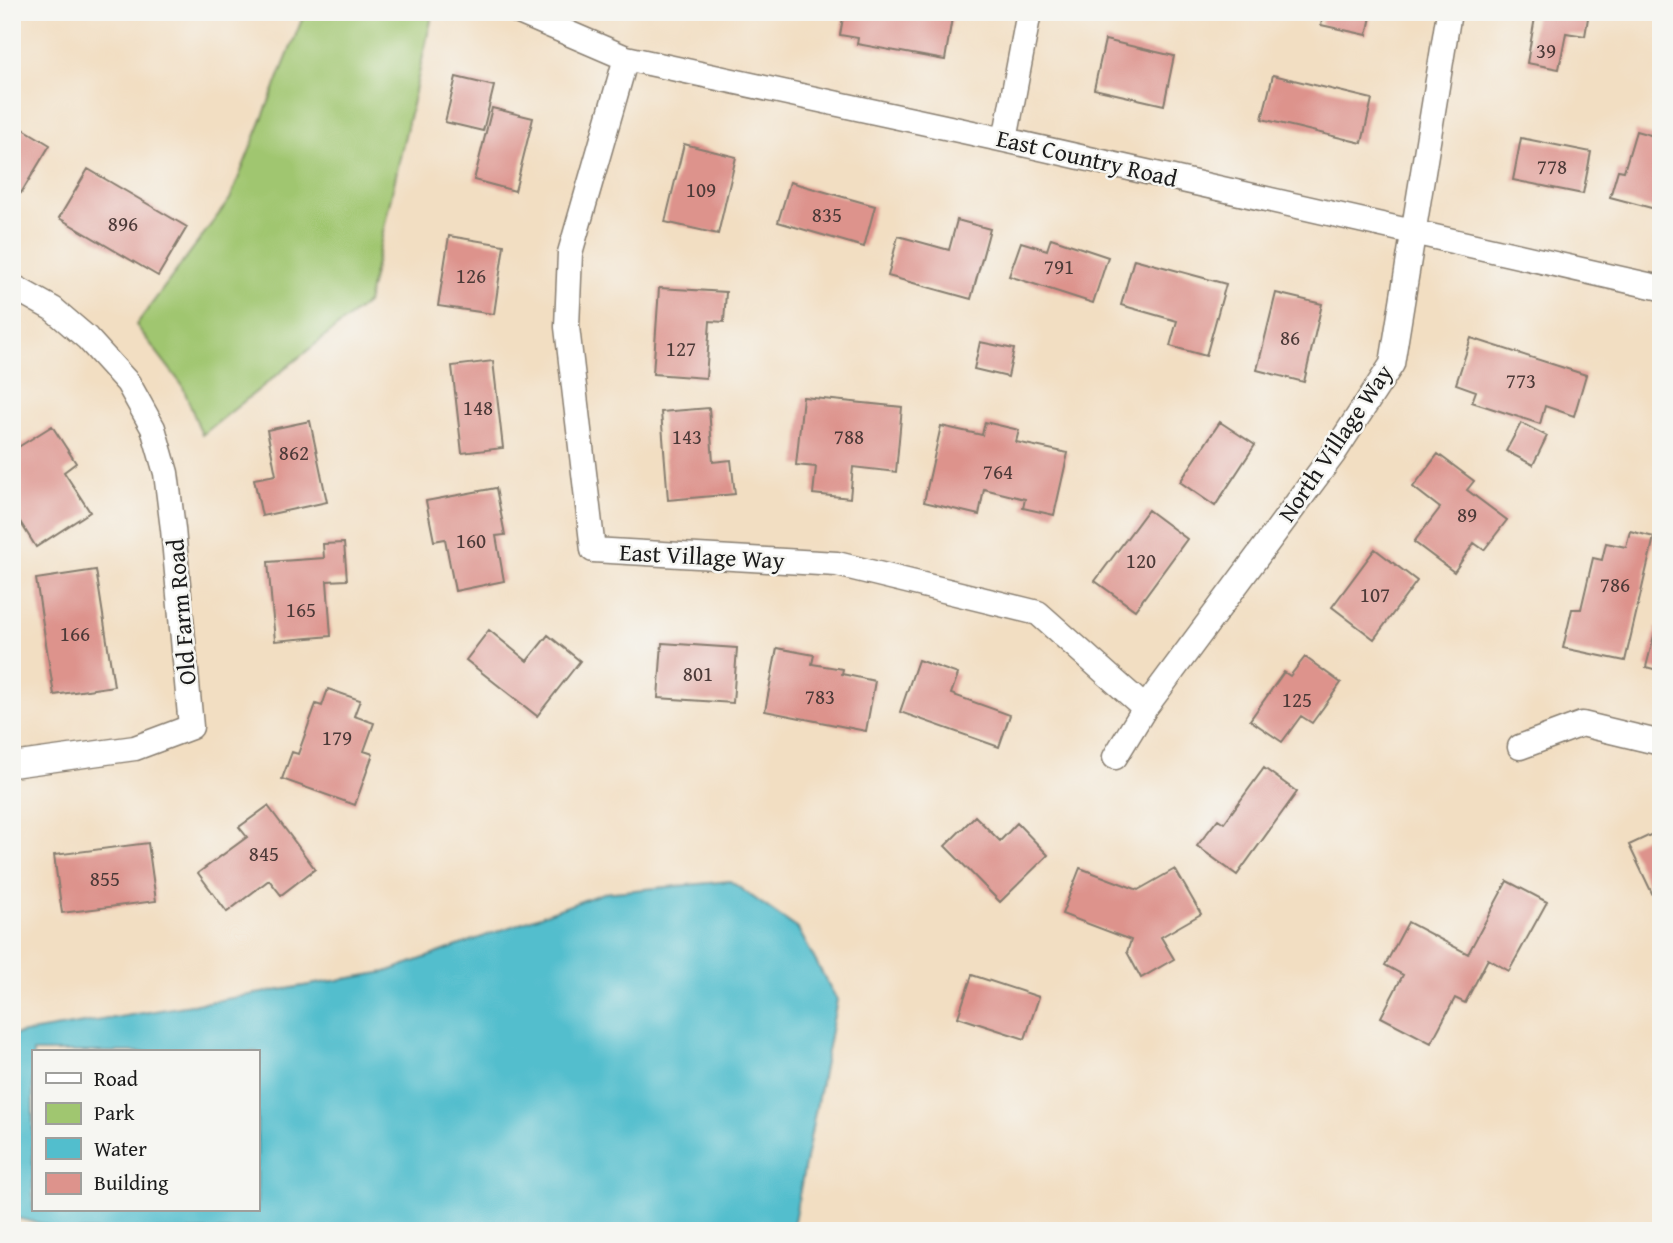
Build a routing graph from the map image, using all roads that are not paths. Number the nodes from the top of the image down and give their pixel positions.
1 (519, 12) edge
2 (1029, 12) edge
3 (1449, 12) edge
4 (626, 58) junction
5 (1005, 140) junction
6 (1414, 232) junction
7 (12, 286) edge
8 (1661, 288) edge
9 (1145, 708) junction
10 (1661, 743) edge
11 (1520, 747) dead end
12 (1115, 757) dead end
13 (12, 765) edge

1 - 4 street, East Country Road
2 - 5 street
3 - 6 street, North Village Way
4 - 5 street, East Country Road
4 - 9 street, East Village Way
5 - 6 street, East Country Road
6 - 8 street, East Country Road
6 - 9 street, North Village Way
7 - 13 street, Old Farm Road
9 - 12 street, North Village Way
10 - 11 street

